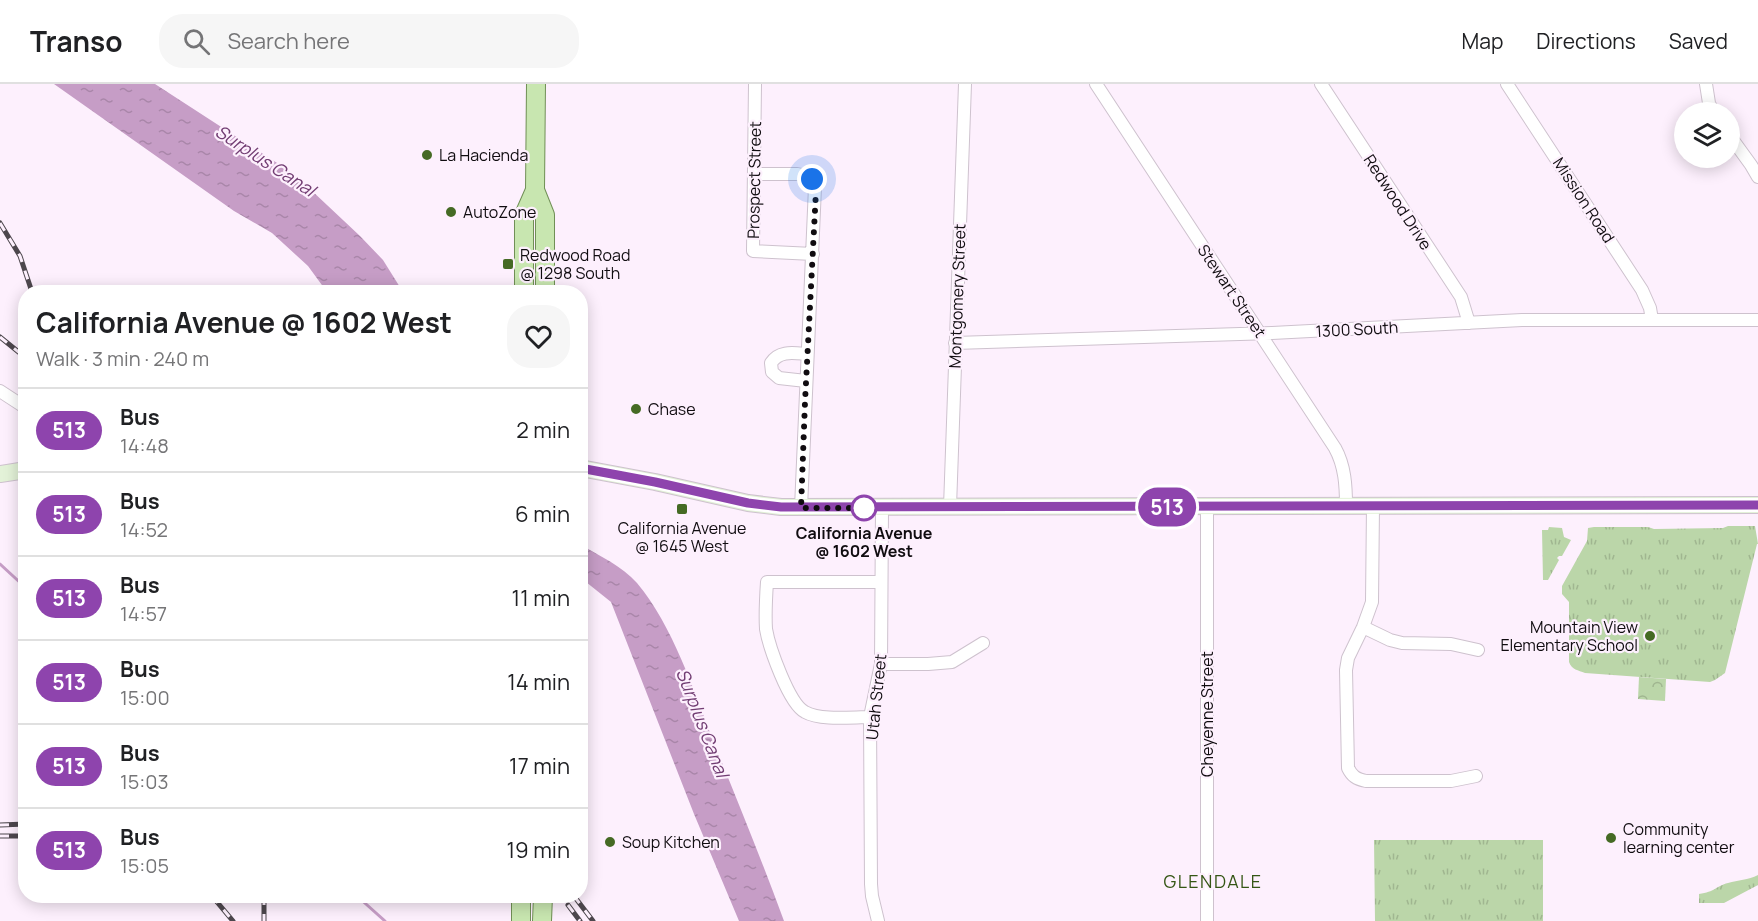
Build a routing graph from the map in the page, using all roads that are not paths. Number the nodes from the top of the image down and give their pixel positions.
1 (536, 84) edge
2 (755, 84) edge
3 (965, 84) edge
4 (1096, 84) edge
5 (1320, 84) edge
6 (1507, 84) edge
7 (1706, 84) edge
8 (1709, 102) edge
9 (1740, 150) edge
10 (754, 174) junction
11 (1758, 177) edge
12 (535, 190) junction
13 (813, 254) junction
14 (524, 285) edge
15 (545, 285) edge
16 (1652, 320) junction
17 (1758, 320) edge
18 (1469, 323) junction
19 (1259, 333) junction
20 (955, 343) junction
21 (807, 354) junction
22 (806, 381) junction
23 (0, 392) edge
24 (18, 403) edge
25 (588, 469) edge
26 (18, 471) edge
27 (0, 474) edge
28 (1758, 505) edge
29 (1346, 506) junction
30 (1373, 506) junction
31 (950, 507) junction
32 (1207, 507) junction
33 (801, 508) junction
34 (882, 508) junction
35 (880, 582) junction
36 (1363, 627) junction
37 (983, 643) dead end
38 (1478, 651) dead end
39 (881, 664) junction
40 (870, 717) junction
41 (1476, 776) dead end
42 (521, 903) edge
43 (543, 903) edge
44 (521, 921) edge
45 (543, 921) edge
46 (878, 921) edge
47 (1207, 921) edge

1 - 12 main road
2 - 10 street, Prospect Street
3 - 20 street, Montgomery Street
4 - 19 street, Stewart Street
5 - 18 street, Redwood Drive
6 - 16 street, Mission Road
7 - 8 street
9 - 11 street
10 - 13 street
10 - 13 street, Prospect Street
12 - 14 main road
12 - 15 main road
13 - 21 street
16 - 17 street, 1300 South
16 - 18 street, 1300 South
18 - 19 street, 1300 South
19 - 20 street, 1300 South
19 - 29 street, Stewart Street
20 - 31 street, Montgomery Street
21 - 22 street
21 - 22 street
22 - 33 street
23 - 24 street
25 - 33 main road
26 - 27 main road
28 - 30 main road
29 - 30 main road
29 - 32 main road
30 - 36 street
31 - 32 main road
31 - 34 main road
32 - 47 street, Cheyenne Street
33 - 34 main road
34 - 35 street, Utah Street
35 - 39 street, Utah Street
35 - 40 street
36 - 38 street
36 - 41 street
37 - 39 street
39 - 40 street, Utah Street
40 - 46 street, Utah Street
42 - 44 main road
43 - 45 main road

